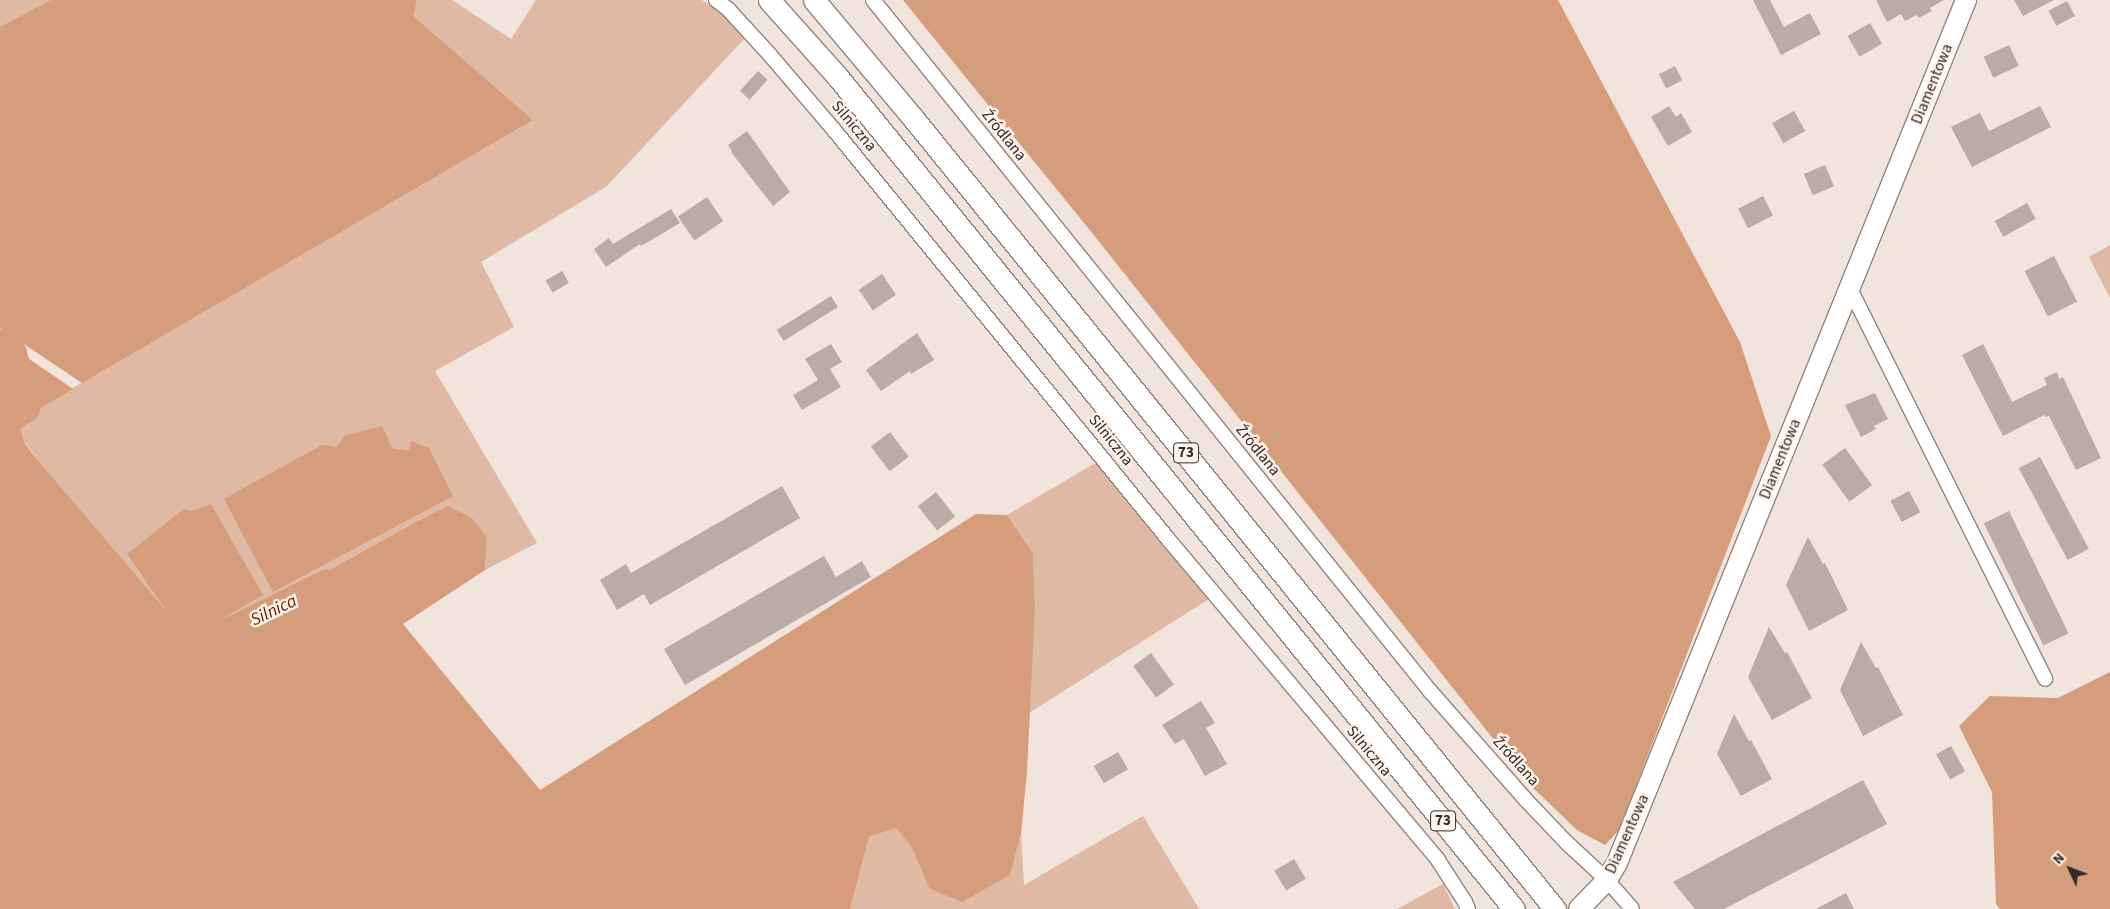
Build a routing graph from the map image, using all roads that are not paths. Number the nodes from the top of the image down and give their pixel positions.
1 (716, 0) edge
2 (769, 0) edge
3 (814, 0) edge
4 (873, 0) edge
5 (1966, 0) edge
6 (1850, 289) junction
7 (2045, 679) dead end
8 (1607, 880) junction
9 (1468, 909) edge
10 (1514, 909) edge
11 (1555, 909) edge
12 (1579, 909) edge
13 (1632, 909) edge

1 - 9 street, Silniczna
2 - 10 main road, 73
3 - 11 main road, 73
4 - 8 street, Źródlana
5 - 6 street, Diamentowa
6 - 7 street
6 - 8 street, Diamentowa
8 - 12 street, Diamentowa
8 - 13 street, Źródlana

